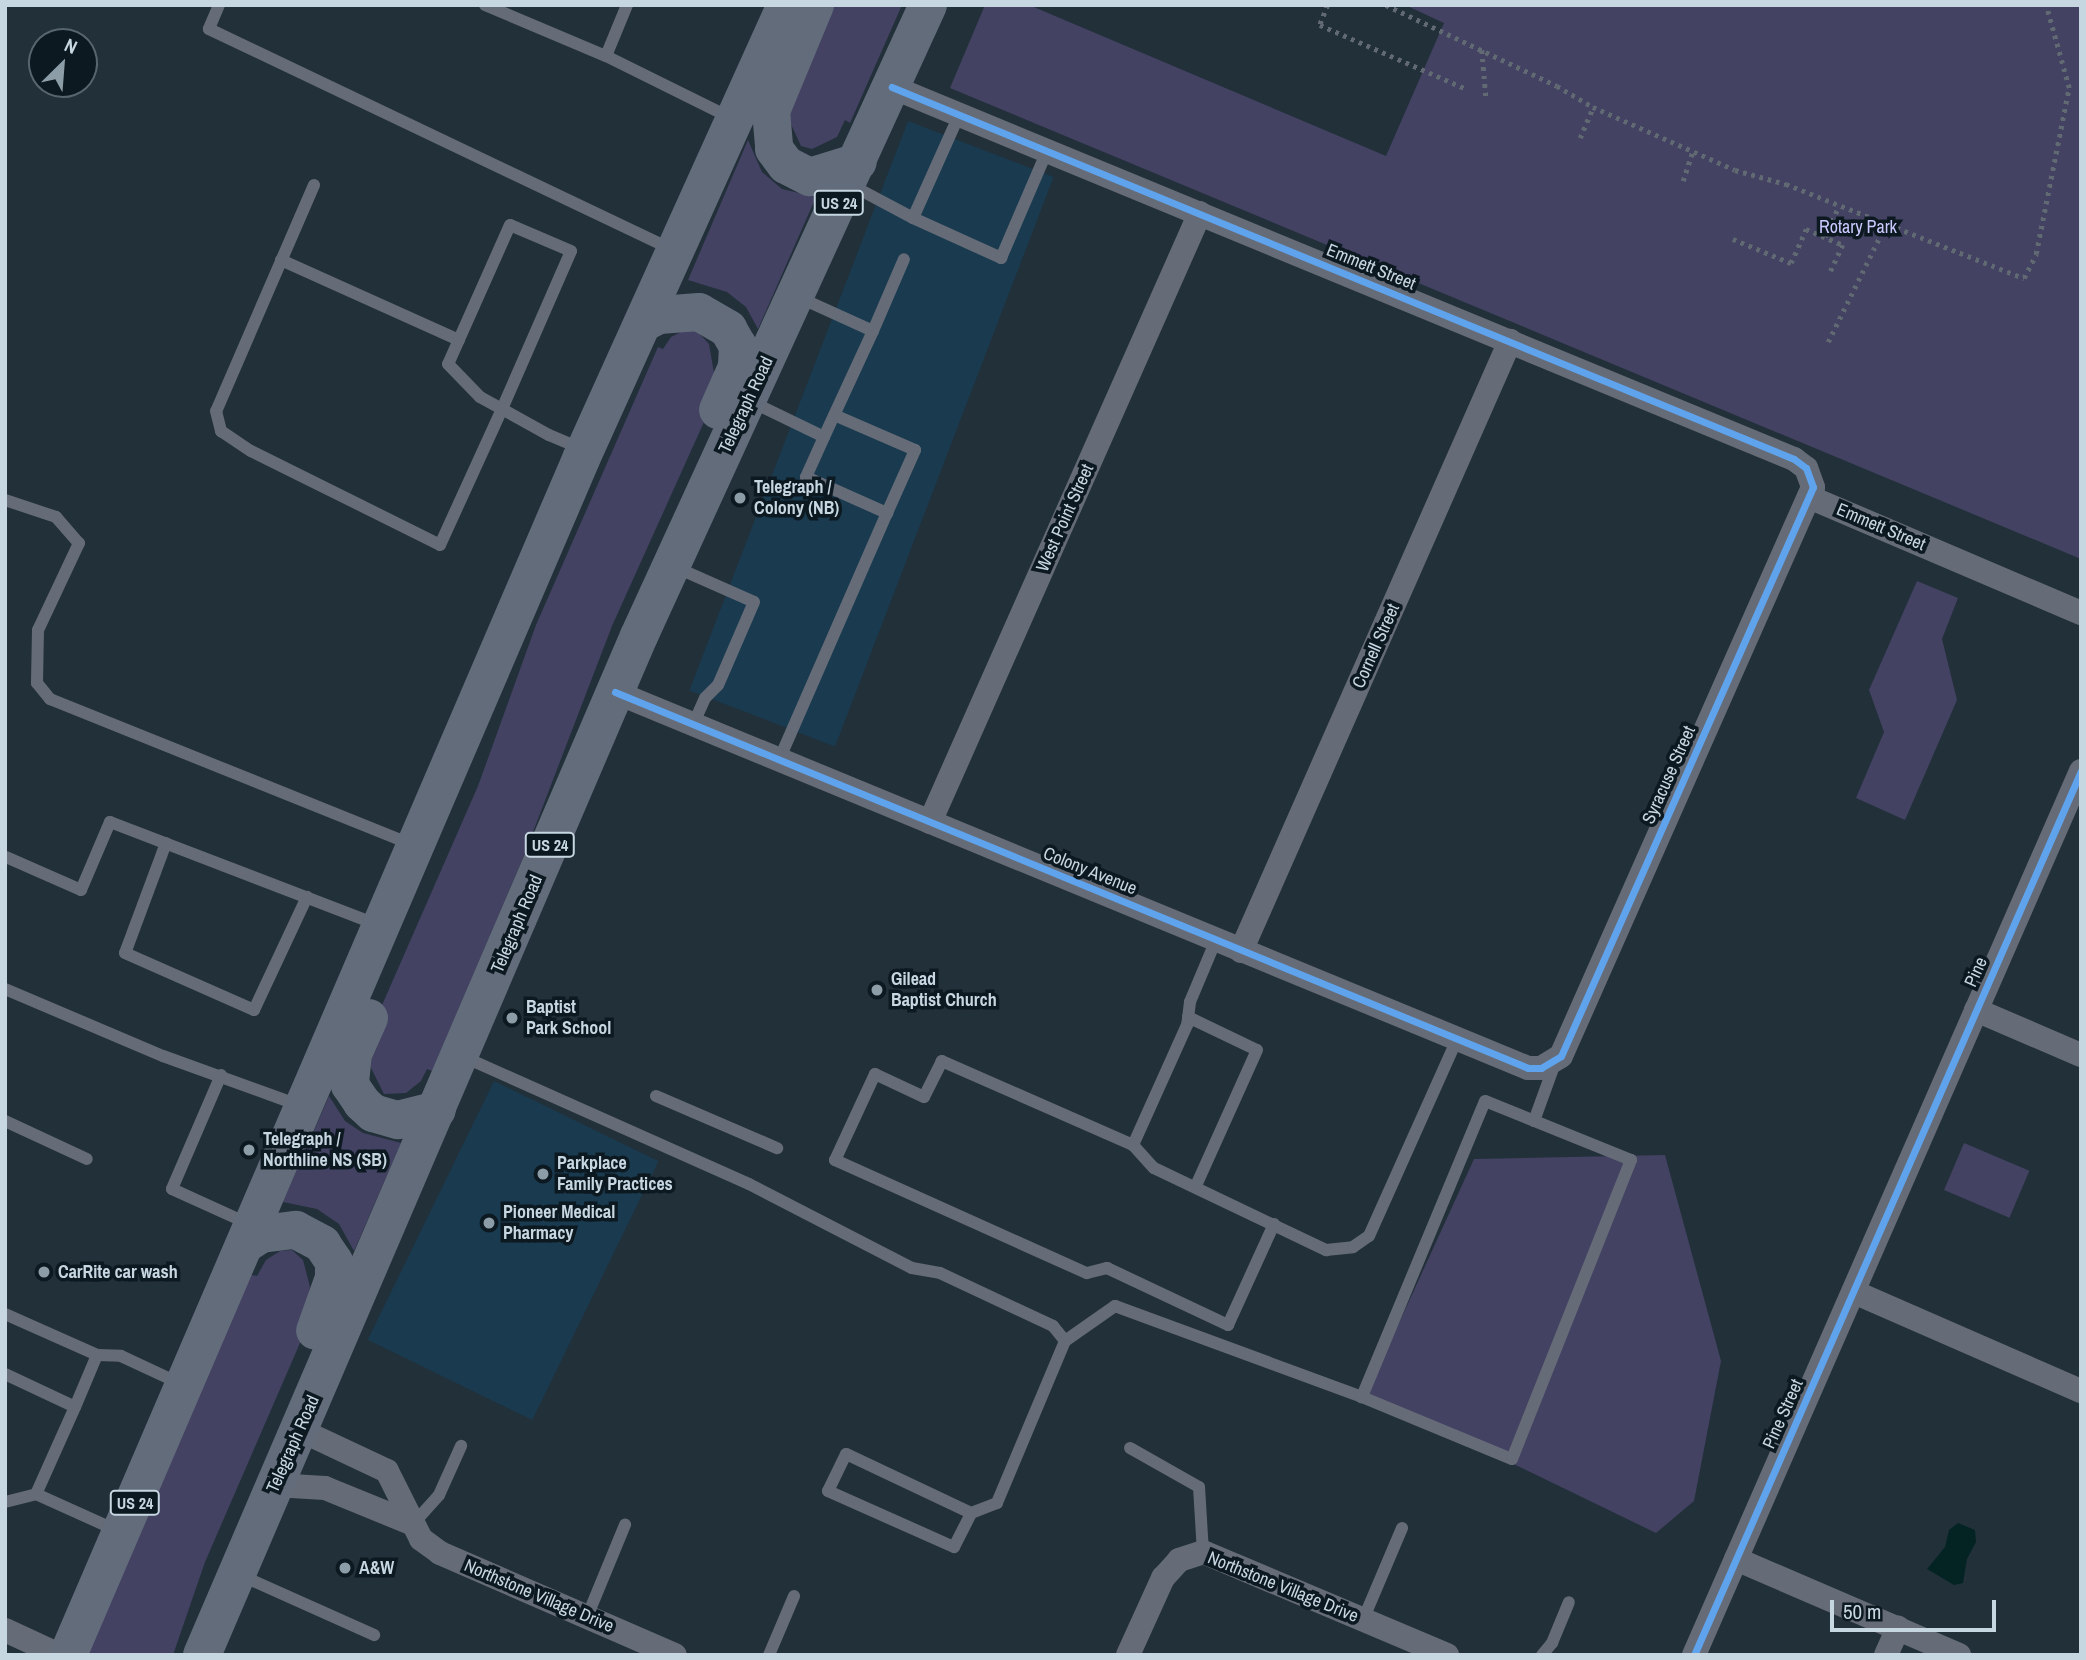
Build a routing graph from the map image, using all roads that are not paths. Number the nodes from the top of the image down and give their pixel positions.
1 (219, 5) edge
2 (485, 5) edge
3 (627, 5) edge
4 (786, 5) edge
5 (815, 5) edge
6 (928, 5) edge
7 (606, 57) junction
8 (892, 87) junction
9 (959, 115) junction
10 (734, 119) junction
11 (1047, 151) junction
12 (853, 173) junction
13 (314, 185) dead end
14 (1200, 213) junction
15 (913, 218) junction
16 (675, 250) junction
17 (904, 259) dead end
18 (281, 260) junction
19 (796, 296) junction
20 (643, 323) junction
21 (873, 331) junction
22 (458, 340) junction
23 (1510, 341) junction
24 (748, 400) junction
25 (502, 409) junction
26 (834, 415) junction
27 (824, 437) junction
28 (586, 450) junction
29 (1809, 497) junction
30 (5, 500) edge
31 (887, 513) junction
32 (672, 566) junction
33 (2081, 614) edge
34 (491, 678) junction
35 (608, 709) junction
36 (693, 725) junction
37 (779, 760) junction
38 (2081, 771) edge
39 (930, 822) junction
40 (166, 844) junction
41 (417, 847) junction
42 (6, 856) edge
43 (307, 897) junction
44 (383, 926) junction
45 (1216, 940) junction
46 (1241, 951) junction
47 (5, 989) edge
48 (1976, 1010) junction
49 (1188, 1017) junction
50 (1457, 1038) junction
51 (461, 1055) junction
52 (2081, 1055) edge
53 (1555, 1063) junction
54 (221, 1075) junction
55 (656, 1096) dead end
56 (305, 1108) junction
57 (437, 1110) junction
58 (5, 1121) edge
59 (1534, 1121) junction
60 (1133, 1145) junction
61 (777, 1148) dead end
62 (87, 1159) dead end
63 (1899, 1185) joint
64 (1196, 1186) junction
65 (1274, 1224) junction
66 (251, 1235) junction
67 (1854, 1292) junction
68 (5, 1314) edge
69 (1065, 1341) junction
70 (97, 1355) junction
71 (5, 1374) edge
72 (185, 1386) junction
73 (2081, 1391) edge
74 (1362, 1397) junction
75 (75, 1407) junction
76 (300, 1430) junction
77 (461, 1446) dead end
78 (1130, 1448) dead end
79 (275, 1485) junction
80 (36, 1494) junction
81 (5, 1502) edge
82 (971, 1513) junction
83 (413, 1524) junction
84 (625, 1525) dead end
85 (1402, 1528) dead end
86 (122, 1533) junction
87 (1203, 1552) junction
88 (1736, 1559) junction
89 (236, 1573) junction
90 (794, 1596) dead end
91 (1569, 1602) dead end
92 (587, 1617) junction
93 (1363, 1620) junction
94 (1898, 1628) junction
95 (5, 1630) edge
96 (374, 1635) dead end
97 (59, 1655) edge
98 (68, 1655) edge
99 (191, 1655) edge
100 (202, 1655) edge
101 (675, 1655) edge
102 (769, 1655) edge
103 (1128, 1655) edge
104 (1447, 1655) edge
105 (1542, 1655) edge
106 (1694, 1655) edge
107 (1886, 1655) edge
108 (1959, 1655) edge

1 - 16 lane
2 - 7 lane
3 - 7 lane
4 - 10 main road, US 24
5 - 12 main road
6 - 8 main road, Telegraph Road / US 24
7 - 10 lane
8 - 9 street, Emmett Street
8 - 12 main road, Telegraph Road / US 24
9 - 11 street, Emmett Street
9 - 15 lane
10 - 16 main road, US 24
11 - 14 street, Emmett Street
11 - 15 lane
12 - 15 lane
12 - 19 main road, Telegraph Road / US 24
13 - 18 lane
14 - 23 street, Emmett Street
14 - 39 street, West Point Street
16 - 20 main road, US 24
17 - 21 lane
18 - 22 lane
18 - 25 lane
19 - 21 lane
19 - 24 main road, Telegraph Road / US 24
20 - 28 main road, US 24
20 - 35 main road
21 - 26 lane
22 - 25 lane
22 - 25 lane
23 - 29 street, Emmett Street
23 - 46 street, Cornell Street
24 - 27 lane
24 - 32 main road, Telegraph Road / US 24
25 - 28 lane
26 - 27 lane
26 - 31 lane
27 - 31 lane
28 - 34 main road, US 24
29 - 33 street, Emmett Street
29 - 53 street, Syracuse Street
30 - 41 lane
31 - 37 lane
32 - 35 main road, Telegraph Road / US 24
32 - 36 lane
34 - 41 main road, US 24
34 - 57 main road
35 - 36 street, Colony Avenue
35 - 51 main road, Telegraph Road / US 24
36 - 37 street, Colony Avenue
37 - 39 street, Colony Avenue
38 - 48 street, Pine
39 - 45 street, Colony Avenue
40 - 42 lane
40 - 43 lane
40 - 43 lane
41 - 44 main road, US 24
43 - 44 lane
44 - 56 main road, US 24
45 - 46 street, Colony Avenue
45 - 49 lane
46 - 50 street, Colony Avenue
47 - 54 lane
48 - 52 street
48 - 63 street, Pine
49 - 60 lane
49 - 64 lane
50 - 53 street, Colony Avenue
50 - 65 lane
51 - 57 main road, Telegraph Road / US 24
51 - 69 lane
53 - 59 lane
54 - 56 lane
54 - 66 lane
55 - 61 lane
56 - 66 main road, US 24
57 - 76 main road, Telegraph Road / US 24
58 - 62 lane
59 - 74 lane
59 - 74 lane
60 - 64 lane
60 - 65 lane
63 - 67 street, Pine Street
64 - 65 lane
66 - 72 main road, US 24
66 - 99 main road
67 - 73 street
67 - 88 street, Pine Street
68 - 70 lane
69 - 74 lane
69 - 82 lane
70 - 72 lane
70 - 75 lane
71 - 75 lane
72 - 86 main road, US 24
75 - 80 lane
76 - 79 main road, Telegraph Road / US 24
76 - 83 street, Northstone Village Drive
77 - 83 lane
78 - 87 lane
79 - 83 street, Northstone Village Drive
79 - 89 main road, Telegraph Road / US 24
80 - 81 lane
80 - 86 lane
82 - 82 lane
83 - 92 street, Northstone Village Drive
84 - 92 lane
85 - 93 lane
86 - 98 main road, US 24
87 - 93 street, Northstone Village Drive
87 - 103 street, Northstone Village Drive
88 - 94 street
88 - 106 street, Pine Street
89 - 96 lane
89 - 100 main road, Telegraph Road / US 24
90 - 102 lane
91 - 105 lane
92 - 101 street, Northstone Village Drive
93 - 104 street, Northstone Village Drive
94 - 107 street
94 - 108 street
95 - 97 street

